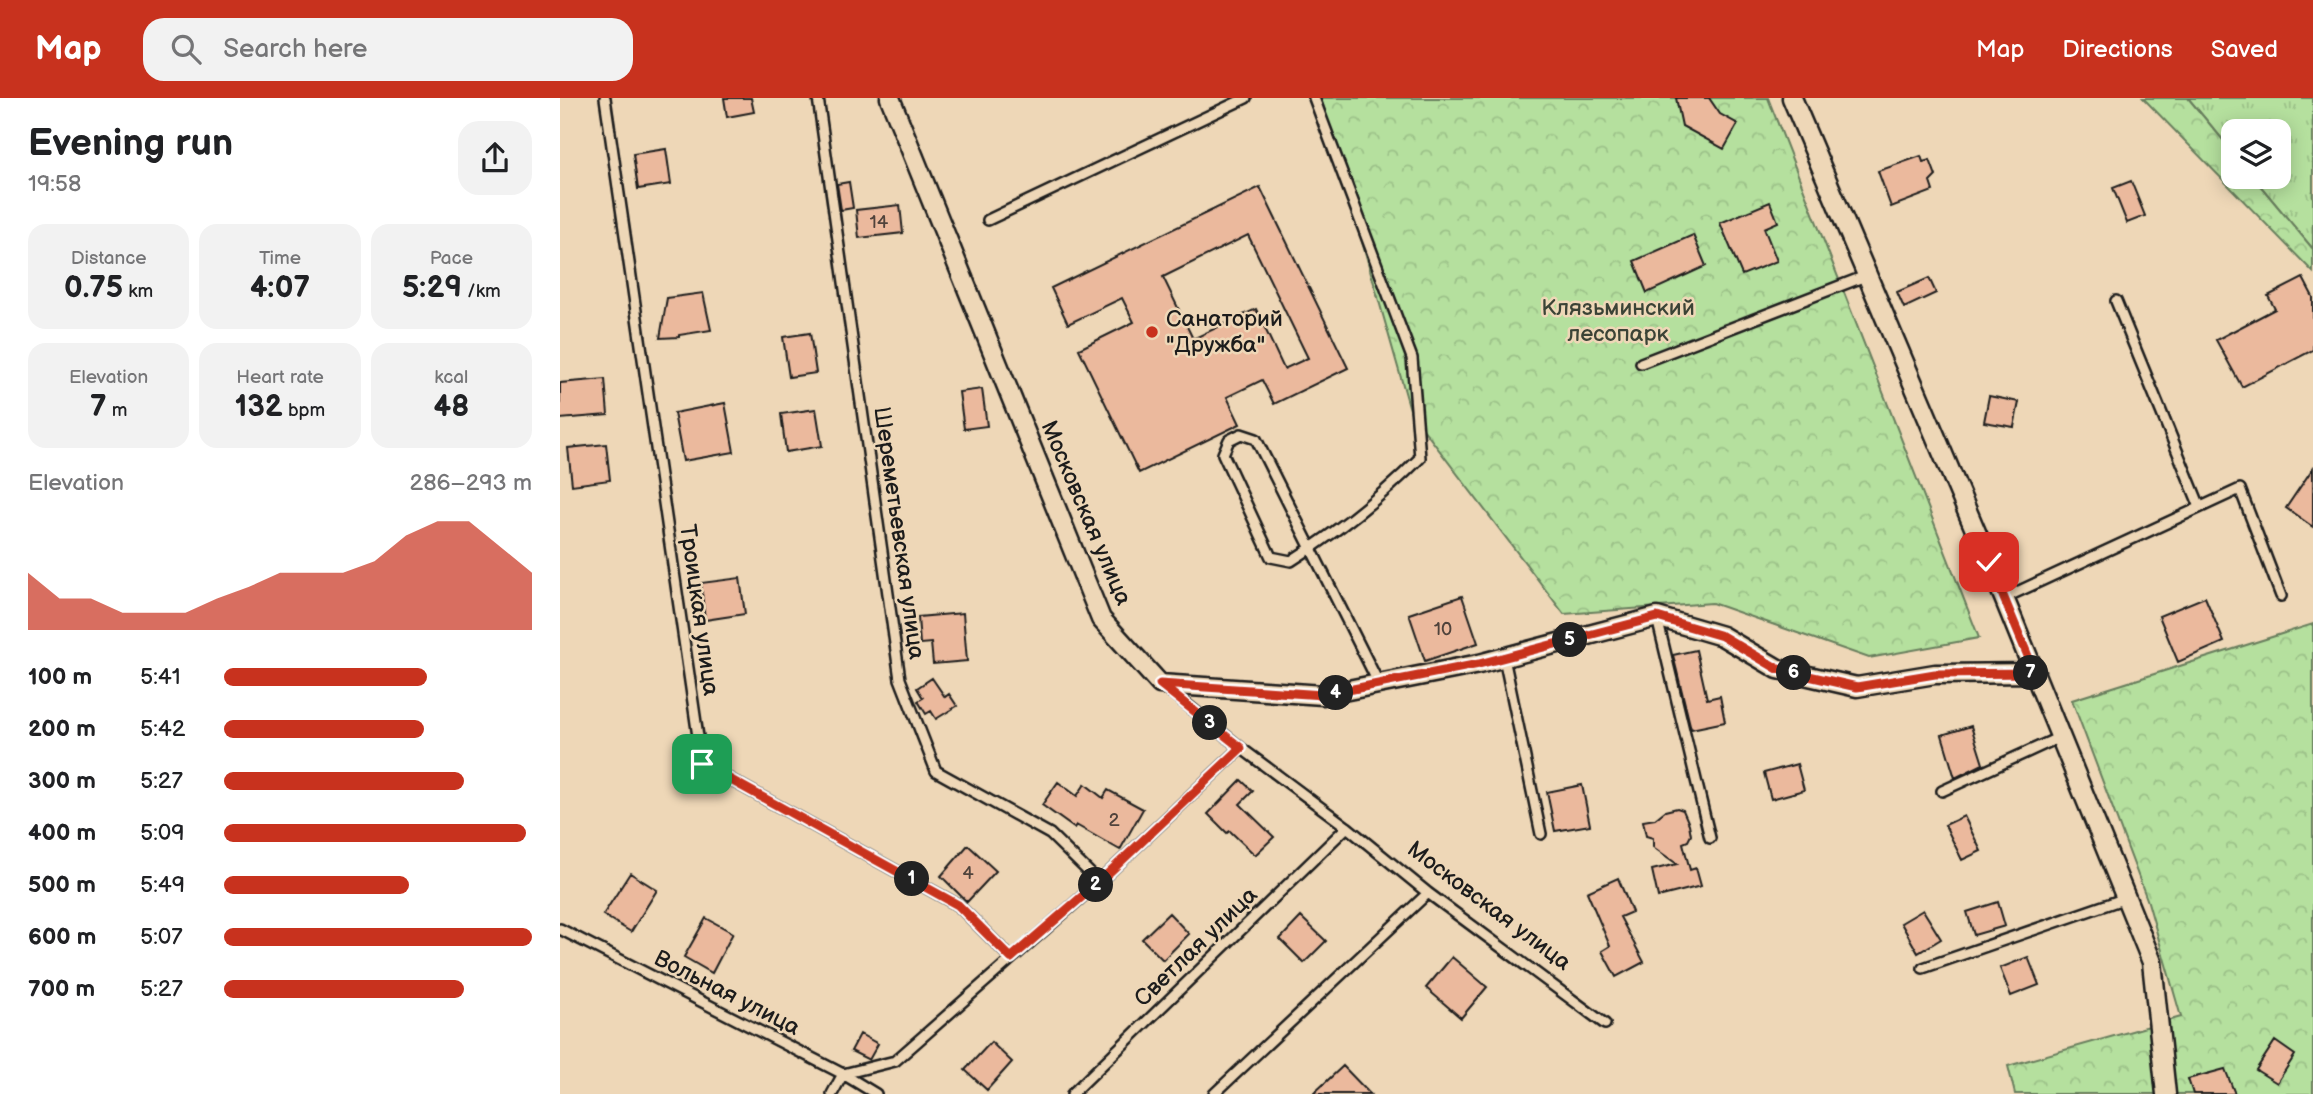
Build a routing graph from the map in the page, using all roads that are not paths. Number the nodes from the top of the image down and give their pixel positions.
1 (605, 98) edge
2 (818, 98) edge
3 (890, 98) edge
4 (1247, 98) edge
5 (1314, 98) edge
6 (1792, 98) edge
7 (988, 220) dead end
8 (1868, 275) junction
9 (2116, 301) dead end
10 (1641, 363) dead end
11 (2200, 507) junction
12 (1311, 548) junction
13 (2281, 596) dead end
14 (2004, 598) junction
15 (1657, 617) junction
16 (1504, 658) junction
17 (2035, 673) junction
18 (1160, 684) junction
19 (1379, 684) junction
20 (2060, 737) junction
21 (1241, 748) junction
22 (1942, 791) dead end
23 (1347, 827) junction
24 (1541, 834) dead end
25 (1710, 838) dead end
26 (1099, 882) junction
27 (1428, 893) junction
28 (2126, 898) junction
29 (560, 929) edge
30 (1011, 958) junction
31 (1923, 968) dead end
32 (1605, 1024) dead end
33 (843, 1074) junction
34 (832, 1094) edge
35 (876, 1094) edge
36 (1072, 1094) edge
37 (1214, 1094) edge
38 (2166, 1094) edge

1 - 30 lane, Троицкая улица
2 - 26 lane, Шереметьевская улица
3 - 18 street, Московская улица
4 - 7 lane
5 - 12 lane
6 - 8 street
8 - 10 lane
8 - 14 street
9 - 11 lane
11 - 13 lane
11 - 14 lane
12 - 12 lane
12 - 19 lane
14 - 17 street
15 - 16 street
15 - 17 street
15 - 25 lane
16 - 19 street
16 - 24 lane
17 - 20 street
18 - 19 street
18 - 21 lane, Московская улица
20 - 22 lane
20 - 28 street
21 - 23 lane, Московская улица
21 - 26 lane
23 - 27 lane, Московская улица
23 - 36 lane, Светлая улица
26 - 30 lane
27 - 32 lane, Московская улица
27 - 37 lane
28 - 31 lane
28 - 38 street
29 - 33 lane, Вольная улица
30 - 33 lane
33 - 34 lane
33 - 35 lane, Вольная улица

